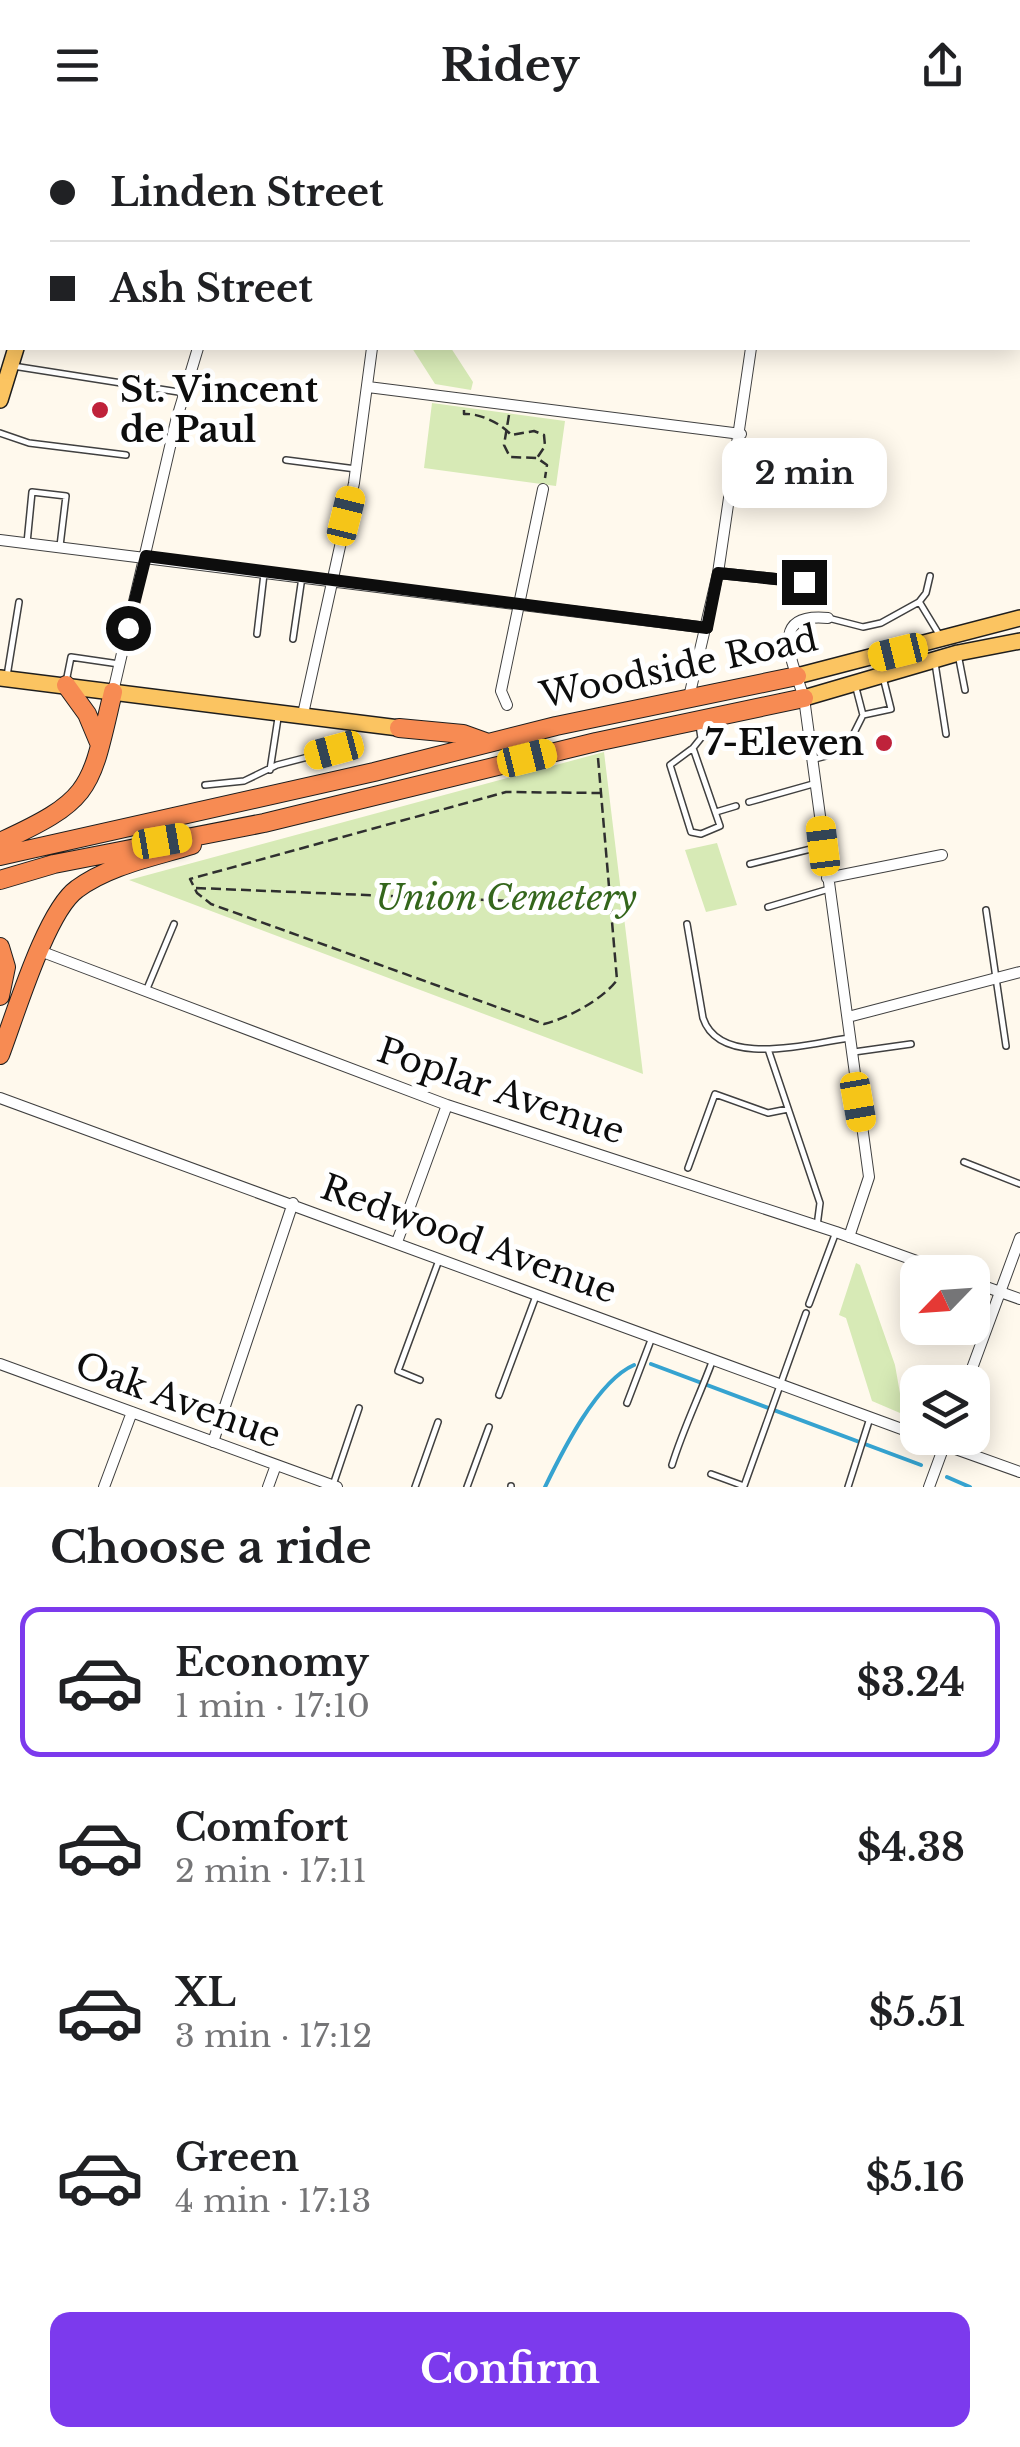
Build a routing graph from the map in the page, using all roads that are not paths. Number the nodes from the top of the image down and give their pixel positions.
1 (15, 350) edge
2 (197, 350) edge
3 (372, 350) edge
4 (751, 350) edge
5 (10, 365) junction
6 (368, 387) junction
7 (184, 392) junction
8 (0, 400) edge
9 (0, 433) edge
10 (741, 434) junction
11 (126, 455) dead end
12 (286, 460) dead end
13 (356, 470) junction
14 (543, 490) road end
15 (0, 540) edge
16 (27, 543) junction
17 (60, 546) junction
18 (146, 556) junction
19 (265, 571) junction
20 (718, 573) junction
21 (302, 576) junction
22 (930, 576) dead end
23 (330, 580) junction
24 (804, 582) dead end
25 (19, 602) dead end
26 (919, 602) junction
27 (518, 605) junction
28 (828, 618) joint
29 (1020, 618) edge
30 (707, 628) junction
31 (257, 634) dead end
32 (293, 638) dead end
33 (941, 639) junction
34 (1020, 641) edge
35 (958, 654) junction
36 (934, 660) junction
37 (120, 664) junction
38 (882, 675) junction
39 (798, 676) junction
40 (4, 678) edge
41 (855, 683) junction
42 (66, 686) junction
43 (965, 690) dead end
44 (113, 692) junction
45 (690, 697) junction
46 (804, 698) junction
47 (507, 706) dead end
48 (279, 711) junction
49 (303, 714) junction
50 (863, 716) junction
51 (699, 722) junction
52 (399, 728) joint
53 (946, 734) dead end
54 (489, 743) junction
55 (100, 746) junction
56 (694, 748) junction
57 (334, 750) dead end
58 (812, 760) junction
59 (270, 770) junction
60 (815, 784) junction
61 (205, 785) dead end
62 (749, 802) dead end
63 (736, 806) dead end
64 (716, 812) junction
65 (264, 823) junction
66 (0, 842) edge
67 (823, 846) junction
68 (0, 856) edge
69 (942, 856) dead end
70 (750, 864) dead end
71 (0, 880) edge
72 (828, 883) junction
73 (768, 907) dead end
74 (986, 910) dead end
75 (174, 924) dead end
76 (687, 924) dead end
77 (0, 946) edge
78 (40, 951) junction
79 (1020, 972) edge
80 (997, 978) junction
81 (146, 991) junction
82 (0, 996) edge
83 (848, 1018) junction
84 (850, 1038) junction
85 (911, 1044) dead end
86 (1006, 1046) dead end
87 (768, 1049) junction
88 (852, 1052) junction
89 (0, 1055) edge
90 (0, 1098) edge
91 (447, 1105) junction
92 (788, 1109) junction
93 (964, 1162) dead end
94 (688, 1168) dead end
95 (1020, 1184) edge
96 (292, 1203) junction
97 (816, 1226) junction
98 (836, 1232) junction
99 (849, 1237) junction
100 (1020, 1238) edge
101 (398, 1242) junction
102 (900, 1255) edge
103 (440, 1258) junction
104 (990, 1289) edge
105 (999, 1292) junction
106 (536, 1294) junction
107 (1020, 1299) edge
108 (809, 1304) dead end
109 (806, 1313) dead end
110 (652, 1336) junction
111 (713, 1359) junction
112 (0, 1364) edge
113 (973, 1365) edge
114 (420, 1380) dead end
115 (780, 1384) junction
116 (499, 1395) dead end
117 (627, 1402) dead end
118 (359, 1408) dead end
119 (132, 1412) junction
120 (870, 1417) junction
121 (438, 1422) dead end
122 (489, 1427) dead end
123 (900, 1428) edge
124 (213, 1442) junction
125 (941, 1455) edge
126 (979, 1455) edge
127 (276, 1465) junction
128 (672, 1465) dead end
129 (1020, 1472) edge
130 (712, 1474) dead end
131 (335, 1486) edge
132 (104, 1487) edge
133 (268, 1487) edge
134 (414, 1487) edge
135 (467, 1487) edge
136 (848, 1487) edge
137 (929, 1487) edge

1 - 5 main road
2 - 7 street
3 - 6 street
4 - 10 street
5 - 7 lane
5 - 8 main road
6 - 10 street
6 - 13 street
7 - 18 street
9 - 11 lane
10 - 20 street
12 - 13 lane
13 - 23 street
14 - 27 street
15 - 16 street
16 - 17 street
16 - 17 lane
17 - 18 street
18 - 19 street
18 - 37 street
19 - 21 street
19 - 31 lane
20 - 24 street
20 - 30 street
21 - 23 street
21 - 32 lane
22 - 26 lane
23 - 27 street
23 - 49 street
25 - 40 lane
26 - 28 lane
26 - 33 lane
27 - 30 street
27 - 47 street
28 - 39 street
29 - 33 main road, Woodside Road
30 - 45 street
33 - 39 main road, Woodside Road
34 - 35 main road, Woodside Road
35 - 36 main road, Woodside Road
35 - 43 lane
36 - 38 main road, Woodside Road
36 - 53 lane
37 - 42 lane
37 - 44 street
38 - 41 main road, Woodside Road
38 - 50 lane
39 - 45 highway, Woodside Road
39 - 46 street
40 - 42 main road
41 - 46 main road, Woodside Road
41 - 50 lane
42 - 44 main road
42 - 55 highway
44 - 48 main road
44 - 55 highway
45 - 54 highway, Woodside Road
46 - 51 highway, Woodside Road
46 - 58 street
48 - 49 main road
48 - 59 lane
49 - 52 main road
50 - 58 lane
51 - 56 lane
51 - 65 highway, Woodside Road
52 - 54 highway
54 - 68 highway, Woodside Road
55 - 66 highway
56 - 64 lane
56 - 64 lane
57 - 59 lane
58 - 60 street
59 - 61 lane
60 - 62 lane
60 - 67 street
63 - 64 lane
65 - 71 highway, Woodside Road
65 - 78 highway
67 - 70 lane
67 - 72 street
69 - 72 street
72 - 73 lane
72 - 83 street
74 - 80 lane
75 - 81 lane
76 - 87 lane
77 - 82 highway
78 - 81 street, Poplar Avenue
78 - 89 highway
79 - 80 street
80 - 83 street
80 - 86 lane
81 - 91 street, Poplar Avenue
83 - 84 street
84 - 87 lane
84 - 88 street
85 - 88 lane
87 - 92 lane
88 - 99 street
90 - 96 street, Redwood Avenue
91 - 97 street, Poplar Avenue
91 - 101 street
92 - 94 lane
92 - 97 lane
93 - 95 lane
96 - 101 street, Redwood Avenue
96 - 124 street
97 - 98 street, Poplar Avenue
98 - 99 street, Poplar Avenue
98 - 108 lane
99 - 102 street, Poplar Avenue
100 - 105 street
101 - 103 street, Redwood Avenue
103 - 106 street, Redwood Avenue
103 - 114 lane
104 - 105 street
105 - 107 street
105 - 113 street
106 - 110 street, Redwood Avenue
106 - 116 lane
109 - 115 lane
110 - 111 street, Redwood Avenue
110 - 117 lane
111 - 115 street, Redwood Avenue
111 - 128 lane
112 - 119 street, Oak Avenue
115 - 120 street, Redwood Avenue
115 - 130 lane
118 - 131 lane
119 - 124 street, Oak Avenue
119 - 132 street
120 - 123 street, Redwood Avenue
120 - 136 lane
121 - 134 lane
122 - 135 lane
124 - 127 street, Oak Avenue
125 - 137 street
126 - 129 street
127 - 131 street, Oak Avenue
127 - 133 street

